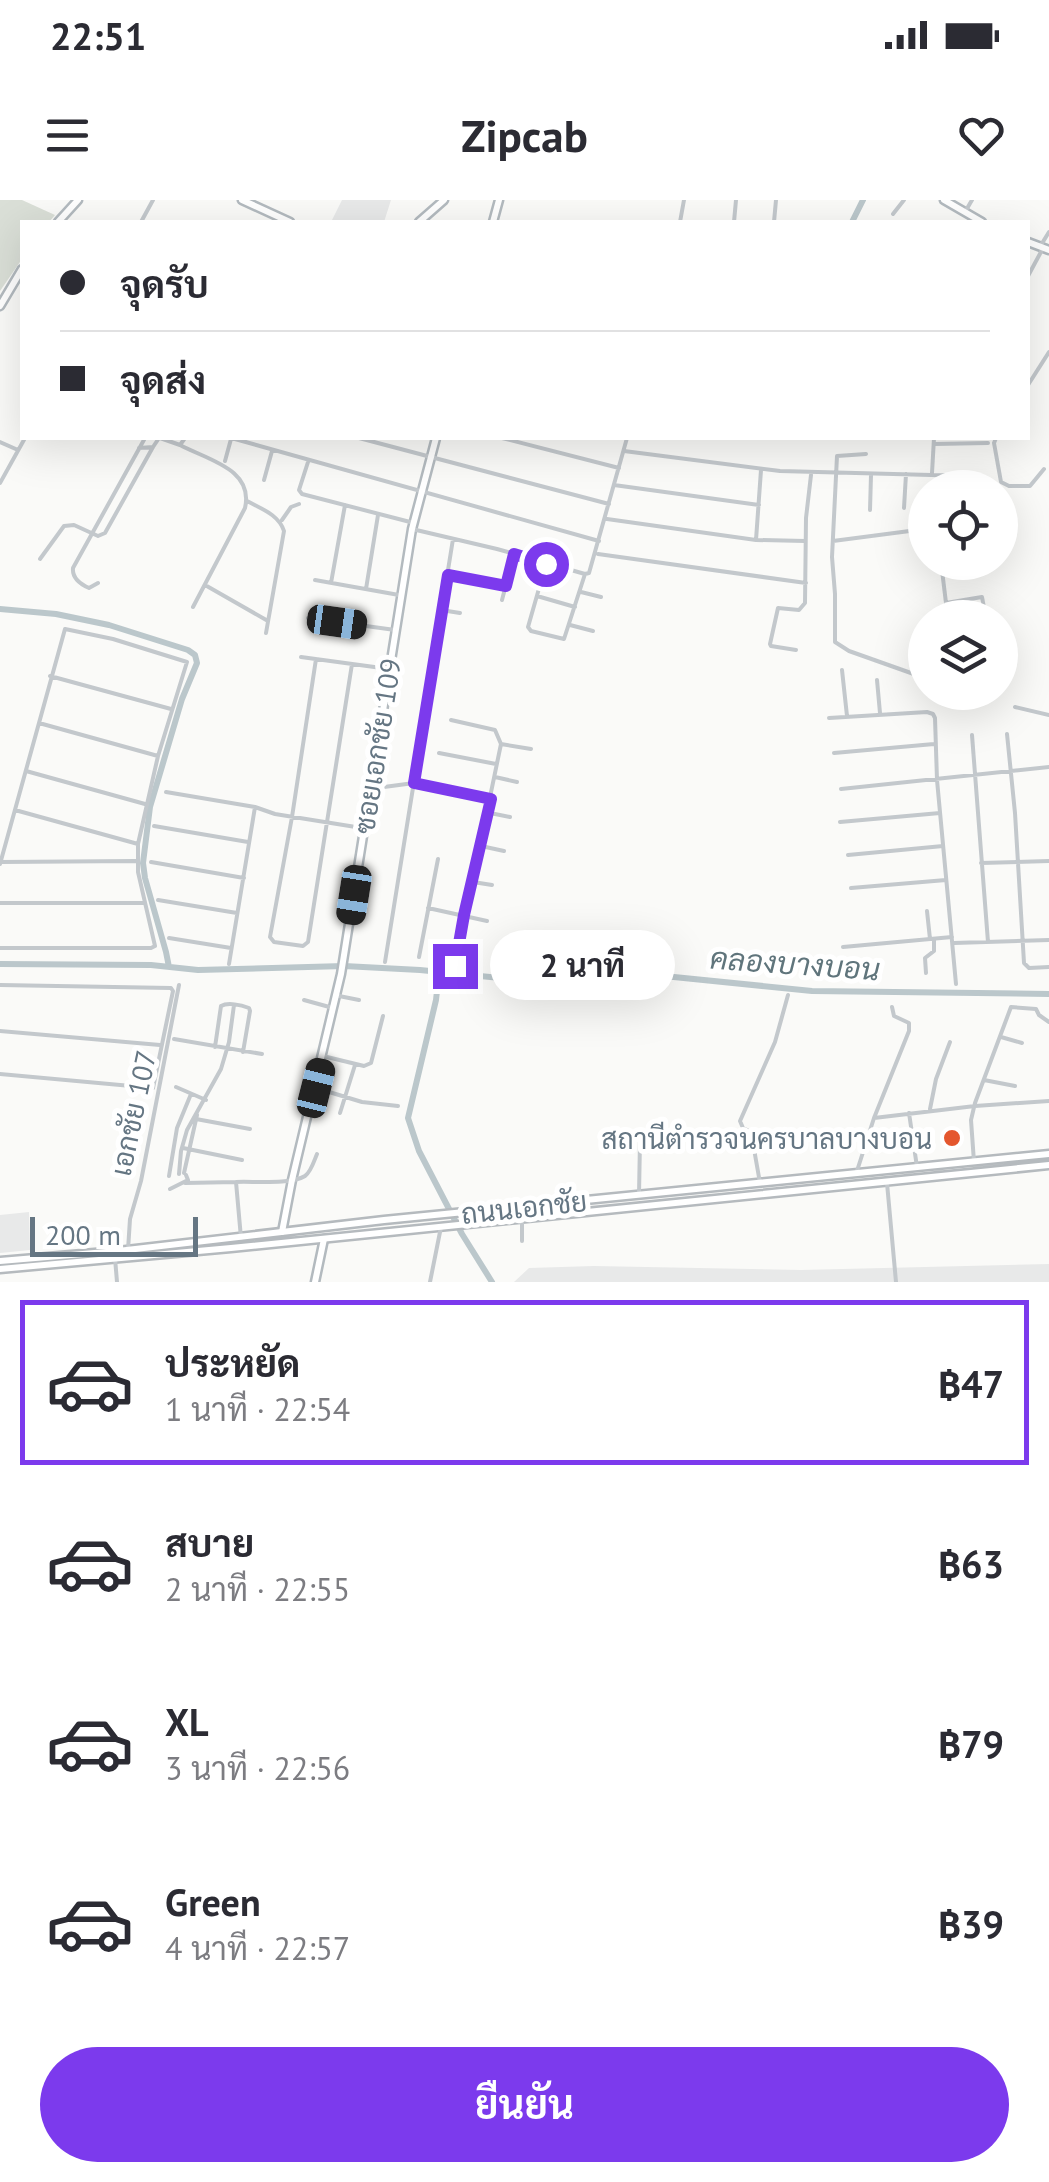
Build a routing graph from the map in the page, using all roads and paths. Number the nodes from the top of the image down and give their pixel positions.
1 (78, 200) edge
2 (242, 200) edge
3 (444, 200) edge
4 (904, 200) edge
5 (944, 200) edge
6 (972, 200) edge
7 (261, 204) edge
8 (965, 212) junction
9 (893, 214) dead end
10 (60, 220) edge
11 (287, 220) edge
12 (421, 220) edge
13 (979, 220) edge
14 (1049, 232) edge
15 (1044, 248) edge
16 (20, 272) edge
17 (1030, 272) edge
18 (0, 306) edge
19 (1049, 352) edge
20 (1030, 381) edge
21 (24, 440) edge
22 (144, 440) edge
23 (157, 440) edge
24 (165, 440) edge
25 (184, 440) edge
26 (231, 440) edge
27 (235, 440) edge
28 (256, 440) edge
29 (367, 440) edge
30 (435, 440) edge
31 (510, 440) edge
32 (627, 440) edge
33 (995, 440) edge
34 (934, 441) edge
35 (0, 442) edge
36 (988, 443) dead end
37 (180, 445) junction
38 (255, 445) junction
39 (152, 447) junction
40 (139, 448) junction
41 (18, 450) junction
42 (272, 450) junction
43 (624, 451) junction
44 (866, 454) dead end
45 (431, 457) junction
46 (308, 460) junction
47 (225, 461) dead end
48 (619, 468) junction
49 (1044, 468) dead end
50 (761, 469) junction
51 (932, 470) edge
52 (836, 472) junction
53 (811, 473) junction
54 (871, 473) junction
55 (906, 474) joint
56 (264, 480) dead end
57 (0, 483) edge
58 (614, 485) junction
59 (422, 492) junction
60 (247, 501) junction
61 (299, 504) dead end
62 (344, 504) junction
63 (609, 504) junction
64 (759, 504) junction
65 (904, 508) dead end
66 (870, 510) dead end
67 (378, 514) junction
68 (605, 519) junction
69 (281, 523) junction
70 (413, 526) junction
71 (908, 531) edge
72 (91, 533) junction
73 (453, 539) junction
74 (599, 540) junction
75 (756, 540) junction
76 (833, 541) junction
77 (806, 542) junction
78 (596, 553) junction
79 (514, 554) junction
80 (40, 559) dead end
81 (546, 564) junction
82 (585, 574) junction
83 (448, 575) junction
84 (315, 580) dead end
85 (331, 583) junction
86 (806, 583) junction
87 (98, 584) dead end
88 (205, 585) junction
89 (506, 586) junction
90 (366, 589) junction
91 (580, 592) junction
92 (401, 595) junction
93 (537, 596) junction
94 (600, 597) dead end
95 (502, 600) dead end
96 (575, 606) junction
97 (193, 607) dead end
98 (441, 610) junction
99 (460, 614) dead end
100 (308, 618) dead end
101 (268, 621) junction
102 (570, 625) junction
103 (395, 630) junction
104 (592, 630) dead end
105 (266, 634) dead end
106 (796, 650) dead end
107 (301, 656) dead end
108 (316, 659) junction
109 (352, 664) junction
110 (389, 669) junction
111 (842, 670) dead end
112 (908, 672) edge
113 (50, 676) junction
114 (877, 680) dead end
115 (170, 708) junction
116 (1018, 708) edge
117 (880, 713) junction
118 (1049, 715) edge
119 (847, 716) junction
120 (830, 718) dead end
121 (451, 720) dead end
122 (39, 723) junction
123 (1007, 734) dead end
124 (972, 735) dead end
125 (501, 744) junction
126 (935, 744) junction
127 (531, 748) dead end
128 (439, 752) dead end
129 (834, 753) dead end
130 (158, 756) junction
131 (496, 764) junction
132 (1049, 767) edge
133 (26, 771) junction
134 (1011, 771) junction
135 (976, 776) junction
136 (495, 777) junction
137 (937, 780) junction
138 (517, 782) dead end
139 (414, 783) junction
140 (371, 784) junction
141 (841, 789) dead end
142 (166, 792) dead end
143 (491, 799) junction
144 (145, 804) junction
145 (254, 807) junction
146 (14, 810) junction
147 (488, 812) junction
148 (940, 813) junction
149 (510, 816) dead end
150 (292, 817) junction
151 (840, 822) dead end
152 (326, 823) junction
153 (154, 826) dead end
154 (364, 828) junction
155 (250, 843) junction
156 (138, 844) junction
157 (480, 846) junction
158 (943, 846) junction
159 (504, 851) dead end
160 (848, 855) dead end
161 (438, 859) dead end
162 (1018, 861) junction
163 (1049, 861) edge
164 (136, 862) junction
165 (151, 862) dead end
166 (0, 863) edge
167 (981, 863) junction
168 (244, 878) junction
169 (946, 880) junction
170 (473, 882) junction
171 (492, 885) dead end
172 (852, 888) dead end
173 (158, 900) dead end
174 (0, 903) edge
175 (145, 903) junction
176 (428, 908) junction
177 (927, 912) dead end
178 (238, 913) junction
179 (464, 915) junction
180 (487, 920) dead end
181 (169, 938) dead end
182 (932, 939) junction
183 (952, 940) junction
184 (1024, 940) junction
185 (1049, 940) edge
186 (988, 942) junction
187 (843, 947) dead end
188 (0, 948) edge
189 (231, 948) junction
190 (419, 956) dead end
191 (385, 962) dead end
192 (228, 964) dead end
193 (455, 966) dead end
194 (1049, 968) edge
195 (926, 972) dead end
196 (956, 984) dead end
197 (0, 985) edge
198 (179, 985) dead end
199 (336, 996) junction
200 (788, 996) dead end
201 (304, 1000) dead end
202 (358, 1000) dead end
203 (234, 1005) junction
204 (334, 1008) junction
205 (892, 1008) dead end
206 (383, 1016) dead end
207 (1049, 1022) edge
208 (0, 1031) edge
209 (1001, 1037) junction
210 (174, 1040) dead end
211 (950, 1042) dead end
212 (1022, 1043) dead end
213 (162, 1045) junction
214 (214, 1047) junction
215 (227, 1049) junction
216 (244, 1052) junction
217 (262, 1054) dead end
218 (323, 1056) junction
219 (355, 1064) junction
220 (0, 1074) edge
221 (984, 1080) junction
222 (1016, 1086) dead end
223 (176, 1087) dead end
224 (316, 1088) junction
225 (191, 1094) junction
226 (345, 1097) junction
227 (206, 1100) junction
228 (1049, 1100) edge
229 (398, 1106) dead end
230 (975, 1106) junction
231 (930, 1111) junction
232 (340, 1113) dead end
233 (909, 1114) junction
234 (196, 1118) junction
235 (874, 1118) junction
236 (250, 1129) dead end
237 (640, 1140) dead end
238 (185, 1149) junction
239 (317, 1154) dead end
240 (1049, 1154) edge
241 (242, 1160) dead end
242 (974, 1162) junction
243 (1049, 1165) edge
244 (917, 1167) junction
245 (856, 1174) junction
246 (169, 1176) dead end
247 (292, 1180) junction
248 (236, 1182) junction
249 (887, 1182) junction
250 (183, 1183) junction
251 (760, 1183) junction
252 (170, 1190) dead end
253 (639, 1196) junction
254 (522, 1218) junction
255 (444, 1227) junction
256 (324, 1228) junction
257 (282, 1232) junction
258 (241, 1238) junction
259 (324, 1239) junction
260 (522, 1242) dead end
261 (193, 1247) junction
262 (128, 1250) junction
263 (115, 1258) junction
264 (0, 1261) edge
265 (0, 1269) edge
266 (116, 1282) edge
267 (315, 1282) edge
268 (430, 1282) edge
269 (896, 1282) edge

1 - 10 main road
2 - 7 main road
3 - 12 main road
4 - 9 street
5 - 8 main road
6 - 8 street
7 - 11 main road
8 - 13 main road
14 - 15 street
15 - 17 street
16 - 18 main road
19 - 20 street
21 - 41 street
22 - 40 street
23 - 39 street
24 - 37 street
25 - 37 street
26 - 47 street
27 - 38 street
28 - 38 street
29 - 45 street
30 - 45 main road, ซอยเอกชัย 109
31 - 48 street
32 - 43 street
33 - 49 street
34 - 36 street
34 - 51 street
35 - 41 street
37 - 60 street
38 - 42 street
39 - 40 street
39 - 72 street
40 - 72 street
41 - 57 street
42 - 46 street
42 - 56 street
43 - 48 street
43 - 50 street
44 - 52 street
45 - 59 main road, ซอยเอกชัย 109
45 - 63 street
46 - 59 street
46 - 62 street
48 - 58 street
50 - 53 street
50 - 64 street
52 - 53 street
52 - 54 street
52 - 76 street
53 - 77 street
54 - 55 street
54 - 66 street
55 - 65 street
58 - 63 street
58 - 64 street
59 - 70 main road, ซอยเอกชัย 109
59 - 74 street
60 - 69 street
60 - 88 street
61 - 69 street
62 - 67 street
62 - 85 street
63 - 68 street
64 - 75 street
67 - 70 street
67 - 90 street
68 - 74 street
68 - 75 street
69 - 101 street
70 - 73 street
70 - 92 main road, ซอยเอกชัย 109
71 - 76 street
72 - 80 street
72 - 87 street
73 - 79 street
73 - 83 street
74 - 78 street
75 - 77 street
76 - 112 street
77 - 86 street
78 - 82 street
78 - 86 street
79 - 81 street
79 - 89 street
81 - 82 street
81 - 93 street
82 - 91 street
83 - 89 street
83 - 98 street
84 - 85 street
85 - 90 street
86 - 106 street
88 - 97 street
88 - 101 street
89 - 95 street
90 - 92 street
91 - 94 street
91 - 96 street
92 - 103 main road, ซอยเอกชัย 109
93 - 96 street
93 - 102 street
96 - 102 street
98 - 99 street
98 - 139 street
100 - 103 street
101 - 105 street
102 - 104 street
103 - 110 main road, ซอยเอกชัย 109
107 - 108 street
108 - 109 street
108 - 150 street
109 - 110 street
109 - 152 street
110 - 140 main road, ซอยเอกชัย 109
111 - 119 street
113 - 115 street
113 - 115 street
113 - 122 street
114 - 117 street
115 - 130 street
116 - 118 street
117 - 119 street
117 - 126 street
119 - 120 street
121 - 125 street
122 - 130 street
122 - 133 street
123 - 134 street
124 - 135 street
125 - 127 street
125 - 131 street
126 - 129 street
126 - 137 street
128 - 131 street
130 - 144 street
131 - 136 street
132 - 134 street
133 - 144 street
133 - 146 street
134 - 135 street
134 - 162 street
135 - 137 street
135 - 167 street
136 - 138 street
136 - 143 street
137 - 141 street
137 - 148 street
139 - 140 street
139 - 143 street
139 - 191 street
140 - 154 main road, ซอยเอกชัย 109
142 - 145 street
143 - 147 street
144 - 156 street
145 - 150 street
145 - 155 street
146 - 156 street
146 - 166 street
147 - 149 street
147 - 157 street
148 - 151 street
148 - 158 street
150 - 152 street
150 - 152 street
152 - 154 street
153 - 155 street
154 - 199 main road, ซอยเอกชัย 109
155 - 168 street
156 - 164 street
157 - 159 street
157 - 170 street
158 - 160 street
158 - 169 street
161 - 176 street
162 - 163 street
162 - 167 street
162 - 184 street
164 - 166 street
164 - 175 street
165 - 168 street
167 - 186 street
168 - 178 street
169 - 172 street
169 - 183 street
170 - 171 street
170 - 179 street
173 - 178 street
174 - 175 street
175 - 188 street
176 - 179 street
176 - 190 street
177 - 182 street
178 - 189 street
179 - 180 street
179 - 193 street
181 - 189 street
182 - 183 street
182 - 187 street
182 - 195 street
183 - 186 street
183 - 196 street
184 - 185 street
184 - 186 street
184 - 194 street
189 - 192 street
197 - 213 street
198 - 262 street, เอกชัย 107
199 - 202 street
199 - 204 main road, ซอยเอกชัย 109
200 - 251 street
201 - 204 street
203 - 214 street
203 - 215 street
203 - 216 street
204 - 218 main road, ซอยเอกชัย 109
205 - 235 street
206 - 219 street
207 - 209 street
208 - 213 street
209 - 212 street
209 - 221 street
210 - 214 street
211 - 231 street
213 - 220 street
214 - 215 street
215 - 216 street
215 - 227 street
216 - 217 street
218 - 219 street
218 - 224 main road, ซอยเอกชัย 109
219 - 226 street
221 - 222 street
221 - 230 street
223 - 225 street
224 - 226 street
224 - 247 main road, ซอยเอกชัย 109
225 - 227 street
225 - 246 street
226 - 229 street
226 - 232 street
227 - 234 street
228 - 230 street
230 - 231 street
230 - 242 street
231 - 233 street
233 - 235 street
233 - 244 street
234 - 236 street
234 - 238 street
235 - 245 street
237 - 253 street
238 - 241 street
238 - 250 street
239 - 247 street
240 - 242 main road, ถนนเอกชัย
242 - 244 main road, ถนนเอกชัย
243 - 249 main road, ถนนเอกชัย
244 - 245 main road, ถนนเอกชัย
245 - 251 main road, ถนนเอกชัย
247 - 248 street
247 - 257 main road, ซอยเอกชัย 109
248 - 250 street
248 - 258 street
249 - 254 main road, ถนนเอกชัย
249 - 269 street
250 - 252 street
251 - 253 main road, ถนนเอกชัย
253 - 256 main road, ถนนเอกชัย
254 - 255 main road, ถนนเอกชัย
254 - 260 street
255 - 259 main road, ถนนเอกชัย
255 - 268 street
256 - 257 main road, ถนนเอกชัย
256 - 259 main road
257 - 258 main road, ถนนเอกชัย
258 - 261 main road, ถนนเอกชัย
259 - 261 main road, ถนนเอกชัย
259 - 267 main road
261 - 262 main road, ถนนเอกชัย
261 - 263 main road, ถนนเอกชัย
262 - 264 main road, ถนนเอกชัย
263 - 265 main road, ถนนเอกชัย
263 - 266 street

